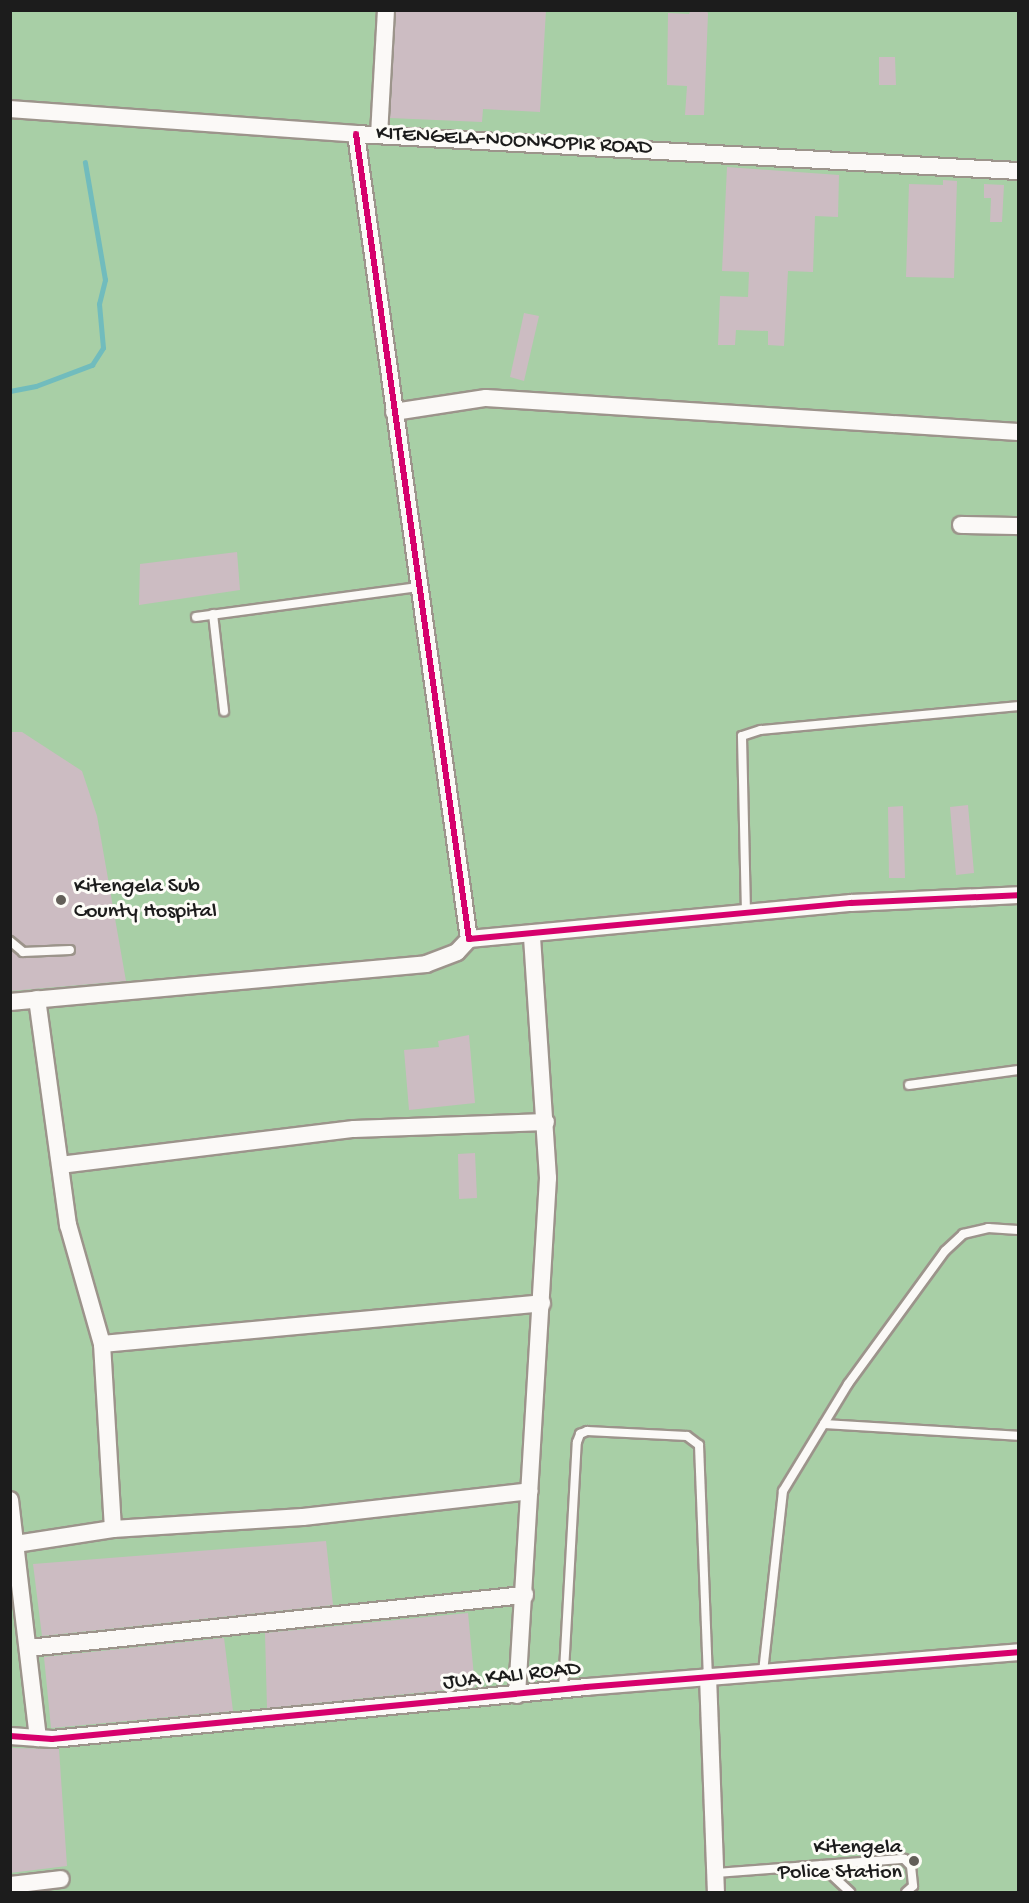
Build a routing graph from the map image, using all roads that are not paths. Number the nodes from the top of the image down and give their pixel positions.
1 (386, 10) edge
2 (10, 110) edge
3 (356, 134) junction
4 (379, 135) junction
5 (1018, 171) edge
6 (394, 412) junction
7 (1018, 432) edge
8 (961, 525) dead end
9 (1018, 526) edge
10 (418, 587) junction
11 (213, 614) junction
12 (196, 617) dead end
13 (1018, 706) edge
14 (224, 711) dead end
15 (1018, 895) edge
16 (746, 913) junction
17 (532, 934) junction
18 (469, 939) junction
19 (10, 941) edge
20 (70, 950) dead end
21 (37, 999) junction
22 (10, 1002) edge
23 (1018, 1070) edge
24 (909, 1085) dead end
25 (546, 1122) junction
26 (60, 1165) junction
27 (1018, 1230) edge
28 (542, 1303) junction
29 (102, 1344) junction
30 (824, 1424) junction
31 (1018, 1436) edge
32 (530, 1491) junction
33 (10, 1500) edge
34 (113, 1529) junction
35 (16, 1544) junction
36 (525, 1595) junction
37 (28, 1648) junction
38 (1018, 1652) edge
39 (763, 1672) junction
40 (708, 1676) junction
41 (563, 1689) junction
42 (517, 1695) junction
43 (10, 1736) edge
44 (38, 1738) junction
45 (821, 1865) junction
46 (716, 1873) junction
47 (61, 1879) dead end
48 (10, 1885) edge
49 (716, 1893) edge
50 (850, 1893) edge
51 (906, 1893) edge

1 - 4 street
2 - 3 street, KITENGELA-NOONKOPIR ROAD
3 - 4 street, KITENGELA-NOONKOPIR ROAD
3 - 6 street
4 - 5 street, KITENGELA-NOONKOPIR ROAD
6 - 7 street
6 - 10 street
8 - 9 street
10 - 11 lane
10 - 18 street
11 - 12 lane
11 - 14 lane
13 - 16 lane
15 - 16 street
16 - 17 street
17 - 18 street
17 - 25 street
18 - 21 street
19 - 20 lane
21 - 22 street
21 - 26 street
23 - 24 lane
25 - 26 street
25 - 28 street
26 - 29 street
27 - 30 lane
28 - 29 street
28 - 32 street
29 - 34 street
30 - 31 lane
30 - 39 lane
32 - 34 street
32 - 36 street
33 - 35 street
34 - 35 street
35 - 37 street
36 - 37 street
36 - 42 street
37 - 44 street
38 - 39 street, JUA KALI ROAD
39 - 40 street, JUA KALI ROAD
40 - 41 street, JUA KALI ROAD
40 - 41 lane
40 - 46 street
41 - 42 street, JUA KALI ROAD
42 - 44 street, JUA KALI ROAD
43 - 44 street, JUA KALI ROAD
45 - 46 lane
45 - 50 lane
45 - 51 lane
46 - 49 street
47 - 48 street

